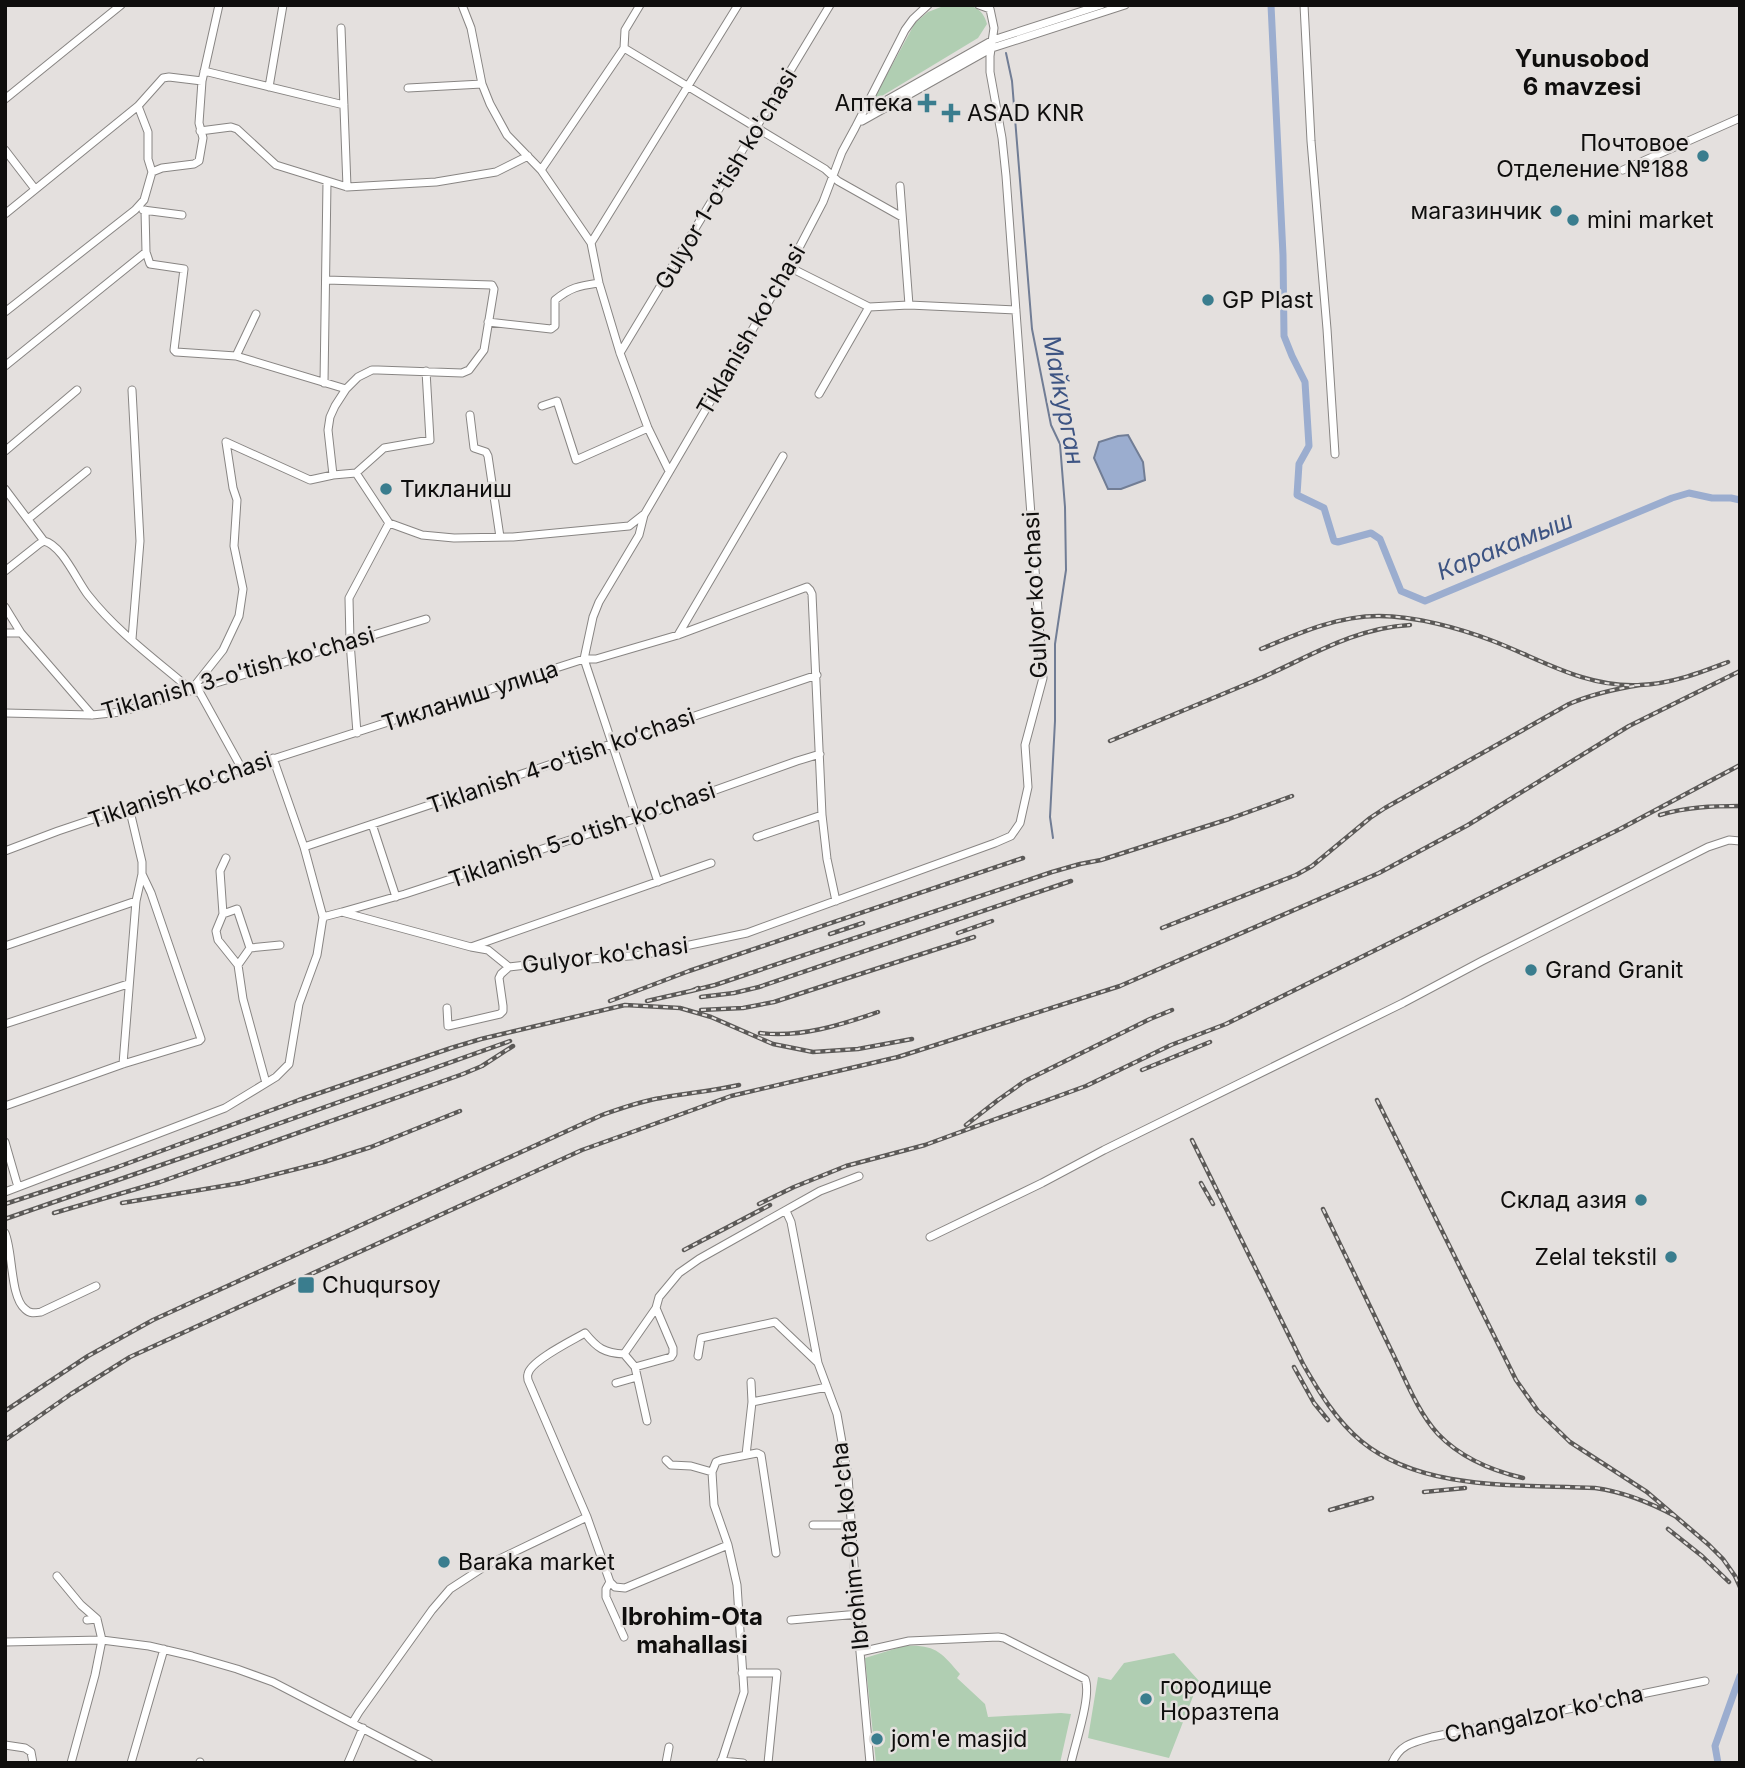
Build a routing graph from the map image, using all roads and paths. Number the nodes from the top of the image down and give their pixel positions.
1 (121, 5) edge
2 (219, 5) edge
3 (283, 5) edge
4 (462, 5) edge
5 (640, 5) edge
6 (738, 5) edge
7 (831, 5) edge
8 (928, 5) edge
9 (979, 5) edge
10 (1101, 5) edge
11 (1125, 5) edge
12 (1304, 5) edge
13 (990, 7) edge
14 (341, 28) dead end
15 (992, 44) junction
16 (624, 48) junction
17 (204, 71) junction
18 (202, 80) junction
19 (482, 85) junction
20 (269, 87) junction
21 (688, 87) junction
22 (408, 88) dead end
23 (5, 99) edge
24 (344, 105) junction
25 (138, 106) junction
26 (1740, 118) edge
27 (855, 128) junction
28 (756, 129) junction
29 (200, 131) junction
30 (5, 150) edge
31 (528, 156) junction
32 (541, 170) junction
33 (1623, 170) dead end
34 (152, 172) junction
35 (833, 176) junction
36 (327, 182) junction
37 (900, 186) dead end
38 (347, 187) junction
39 (35, 189) junction
40 (135, 210) junction
41 (145, 210) junction
42 (5, 214) edge
43 (182, 215) dead end
44 (902, 217) junction
45 (591, 243) junction
46 (146, 252) junction
47 (789, 267) junction
48 (326, 280) junction
49 (599, 283) junction
50 (909, 305) junction
51 (869, 307) junction
52 (1016, 310) junction
53 (5, 312) edge
54 (256, 314) dead end
55 (488, 322) junction
56 (621, 353) junction
57 (236, 356) junction
58 (5, 366) edge
59 (426, 371) junction
60 (324, 383) junction
61 (346, 389) junction
62 (76, 390) dead end
63 (132, 390) dead end
64 (819, 394) dead end
65 (542, 406) dead end
66 (470, 415) dead end
67 (648, 428) junction
68 (5, 451) edge
69 (1335, 454) dead end
70 (783, 456) dead end
71 (88, 471) dead end
72 (669, 471) junction
73 (356, 473) junction
74 (333, 475) junction
75 (5, 489) edge
76 (644, 515) junction
77 (28, 519) junction
78 (389, 523) junction
79 (500, 537) junction
80 (44, 541) junction
81 (5, 571) edge
82 (5, 607) edge
83 (426, 619) dead end
84 (5, 633) edge
85 (21, 633) junction
86 (678, 635) junction
87 (132, 639) junction
88 (350, 642) junction
89 (584, 659) junction
90 (817, 675) junction
91 (191, 690) junction
92 (5, 713) edge
93 (92, 715) junction
94 (357, 733) junction
95 (612, 743) junction
96 (820, 754) junction
97 (273, 758) junction
98 (242, 769) junction
99 (129, 807) junction
100 (822, 815) junction
101 (636, 818) junction
102 (372, 824) junction
103 (757, 837) dead end
104 (1740, 841) edge
105 (304, 847) junction
106 (5, 851) edge
107 (226, 858) dead end
108 (711, 863) dead end
109 (142, 874) junction
110 (657, 882) junction
111 (396, 897) junction
112 (136, 901) junction
113 (836, 901) junction
114 (342, 912) junction
115 (223, 914) junction
116 (323, 917) junction
117 (280, 945) dead end
118 (5, 946) edge
119 (471, 947) junction
120 (250, 948) junction
121 (238, 965) junction
122 (509, 967) junction
123 (128, 984) junction
124 (447, 1008) dead end
125 (5, 1024) edge
126 (123, 1064) junction
127 (263, 1085) junction
128 (5, 1106) edge
129 (5, 1142) edge
130 (859, 1175) dead end
131 (18, 1187) junction
132 (5, 1192) edge
133 (786, 1211) junction
134 (5, 1233) edge
135 (930, 1237) dead end
136 (96, 1286) dead end
137 (656, 1308) junction
138 (624, 1354) junction
139 (698, 1356) dead end
140 (818, 1363) junction
141 (635, 1367) junction
142 (637, 1377) junction
143 (751, 1382) dead end
144 (616, 1383) dead end
145 (827, 1387) junction
146 (752, 1402) junction
147 (647, 1421) dead end
148 (746, 1455) junction
149 (666, 1460) dead end
150 (712, 1472) junction
151 (587, 1517) junction
152 (813, 1525) dead end
153 (852, 1525) junction
154 (728, 1545) junction
155 (776, 1553) dead end
156 (57, 1576) dead end
157 (610, 1582) junction
158 (859, 1614) junction
159 (97, 1619) junction
160 (87, 1620) dead end
161 (791, 1620) dead end
162 (624, 1637) dead end
163 (102, 1640) junction
164 (5, 1642) edge
165 (164, 1649) junction
166 (860, 1652) junction
167 (742, 1673) junction
168 (1705, 1681) dead end
169 (353, 1723) junction
170 (363, 1728) junction
171 (5, 1745) edge
172 (669, 1747) dead end
173 (721, 1762) edge
174 (33, 1763) edge
175 (71, 1763) edge
176 (131, 1763) edge
177 (348, 1763) edge
178 (429, 1763) edge
179 (666, 1763) edge
180 (743, 1763) edge
181 (768, 1763) edge
182 (870, 1763) edge
183 (1071, 1763) edge
184 (1392, 1763) edge

1 - 23 street
2 - 17 street
3 - 20 street
4 - 19 street
5 - 16 street
6 - 21 street
7 - 28 street, Gulyor 1-o'tish ko'chasi
8 - 27 street, Tiklanish ko'chasi
9 - 13 street, Gulyor ko'chasi
10 - 15 street
11 - 15 street
12 - 69 street
13 - 15 street, Gulyor ko'chasi
14 - 24 street
15 - 27 street
15 - 52 street, Gulyor ko'chasi
16 - 21 street
16 - 32 street
17 - 18 street
17 - 20 street
18 - 25 street
18 - 29 street
19 - 22 street
19 - 31 street
20 - 24 street
21 - 28 street
21 - 45 street
24 - 38 street
25 - 34 street
25 - 39 street
26 - 33 street
27 - 35 street, Tiklanish ko'chasi
28 - 35 street
28 - 56 street, Gulyor 1-o'tish ko'chasi
29 - 34 street
29 - 36 street
30 - 39 street
31 - 32 street
31 - 38 street
32 - 45 street
34 - 40 street
35 - 44 street
35 - 47 street, Tiklanish ko'chasi
36 - 38 street
36 - 48 street
37 - 44 street
39 - 42 street
40 - 41 street
40 - 53 street
41 - 43 street
41 - 46 street
44 - 50 street
45 - 49 street
46 - 57 street
46 - 58 street
47 - 51 street
47 - 72 street, Tiklanish ko'chasi
48 - 55 street
48 - 60 street
49 - 55 street
49 - 56 street
50 - 51 street
50 - 52 street
51 - 64 street
52 - 113 street, Gulyor ko'chasi
54 - 57 street
55 - 59 street
56 - 67 street
57 - 60 street
59 - 61 street
59 - 73 street
60 - 61 street
61 - 74 street
62 - 68 street
63 - 87 street
65 - 67 street
66 - 79 street
67 - 72 street
70 - 86 street
71 - 77 street
72 - 76 street, Tiklanish ko'chasi
73 - 74 street
73 - 78 street
74 - 91 street
75 - 77 street
76 - 79 street
76 - 89 street, Tiklanish ko'chasi
77 - 80 street
78 - 79 street
78 - 88 street
80 - 81 street
80 - 87 street
82 - 85 street
83 - 88 street, Tiklanish 3-o'tish ko'chasi
84 - 85 street
85 - 93 street
86 - 89 street, Тикланиш улица
86 - 90 street, Тикланиш улица
87 - 91 street
88 - 91 street, Tiklanish 3-o'tish ko'chasi
88 - 94 street
89 - 94 street, Тикланиш улица
89 - 95 street
90 - 95 street, Tiklanish 4-o'tish ko‘chasi
90 - 96 street
91 - 93 street, Tiklanish 3-o'tish ko'chasi
91 - 98 street
92 - 93 street, Tiklanish 3-o'tish ko'chasi
94 - 97 street, Tiklanish ko'chasi
95 - 101 street
95 - 102 street, Tiklanish 4-o'tish ko‘chasi
96 - 100 street
96 - 101 street, Tiklanish 5-o'tish ko‘chasi
97 - 98 street, Tiklanish ko'chasi
97 - 105 street
98 - 99 street, Tiklanish ko'chasi
99 - 106 street, Tiklanish ko'chasi
99 - 109 street
100 - 103 street
100 - 113 street
101 - 110 street
101 - 111 street, Tiklanish 5-o'tish ko‘chasi
102 - 105 street, Tiklanish 4-o'tish ko‘chasi
102 - 111 street
104 - 135 street
105 - 116 street
107 - 115 street
108 - 110 street
109 - 112 street
109 - 126 street
110 - 119 street
111 - 114 street, Tiklanish 5-o'tish ko‘chasi
112 - 118 street
112 - 123 street
113 - 122 street, Gulyor ko'chasi
114 - 116 street, Tiklanish 5-o'tish ko‘chasi
114 - 119 street
115 - 120 street
115 - 121 street
116 - 127 street
117 - 120 street
119 - 122 street
120 - 121 street
121 - 127 street
122 - 124 street
123 - 125 street
123 - 126 street
126 - 128 street
127 - 131 street
129 - 131 street
130 - 133 street
131 - 132 street
133 - 137 street
133 - 140 street, Ibrohim-Ota ko'cha
134 - 136 street
137 - 138 street
137 - 141 street
138 - 141 street
138 - 151 street
139 - 140 street
140 - 145 street, Ibrohim-Ota ko'cha
141 - 142 street
142 - 144 street
142 - 147 street
143 - 146 street
145 - 146 street
145 - 153 street, Ibrohim-Ota ko'cha
146 - 148 street
148 - 150 street
148 - 155 street
149 - 150 street
150 - 154 street
151 - 157 street
151 - 169 street
152 - 153 street
153 - 158 street, Ibrohim-Ota ko'cha
154 - 157 street
154 - 167 street
156 - 159 street
157 - 162 street
158 - 161 street
158 - 166 street, Ibrohim-Ota ko'cha
159 - 160 street
159 - 163 street
163 - 164 street
163 - 165 street
163 - 175 street
165 - 169 street
165 - 176 street
166 - 182 street, Ibrohim-Ota ko'cha
166 - 183 street
167 - 173 street
167 - 181 street
168 - 184 street, Changalzor ko'cha
169 - 170 street
170 - 177 street
170 - 178 street
171 - 174 street
172 - 179 street
173 - 180 street

